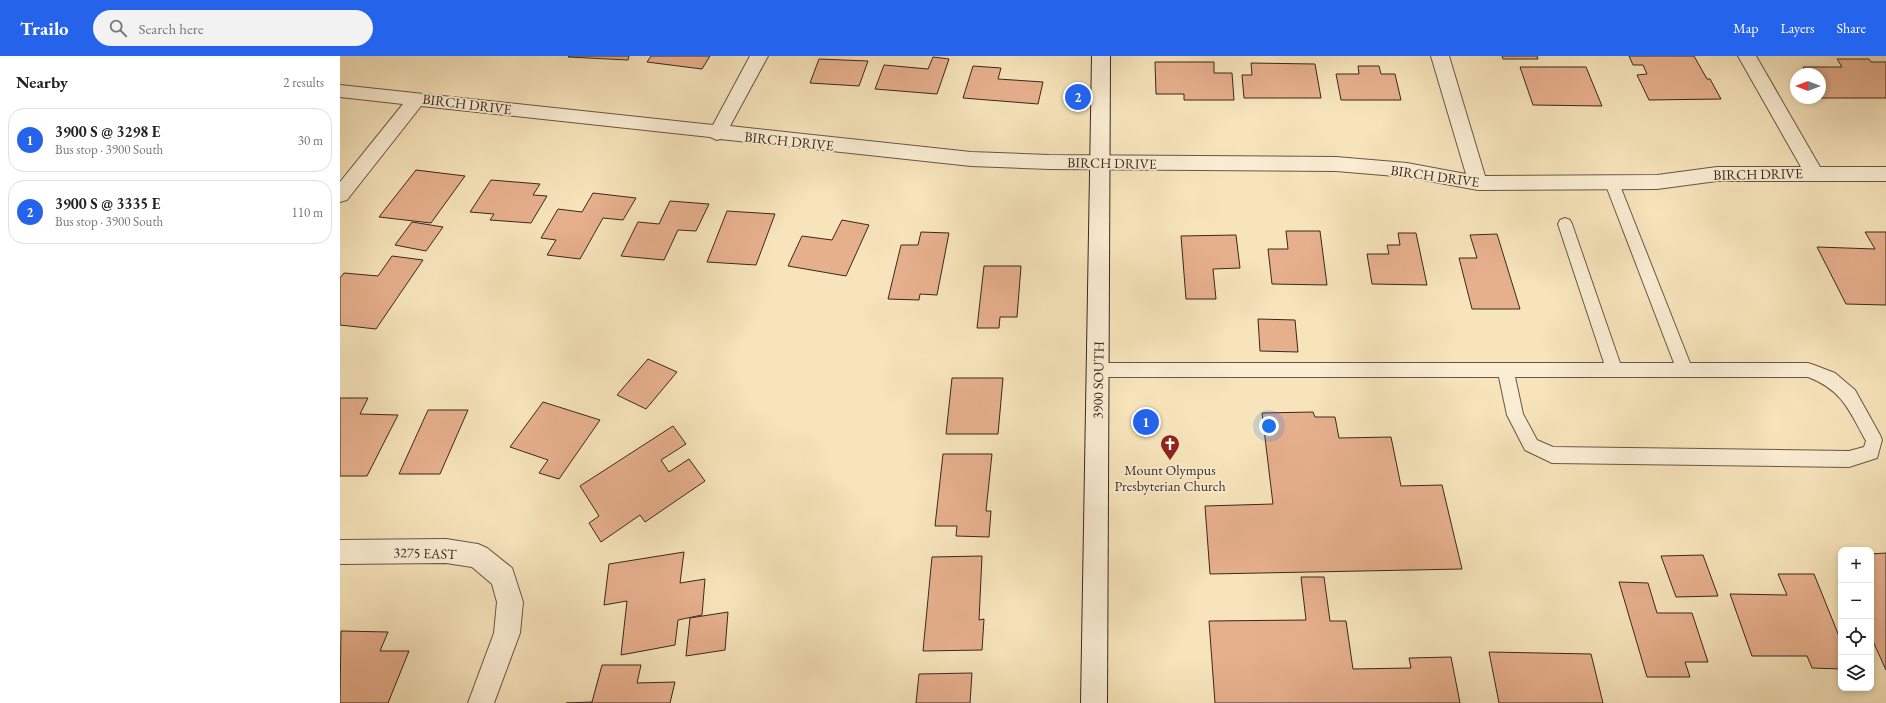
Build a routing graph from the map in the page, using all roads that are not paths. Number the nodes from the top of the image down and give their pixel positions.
1 (759, 56) edge
2 (1101, 56) edge
3 (1440, 56) edge
4 (1747, 56) edge
5 (340, 91) edge
6 (417, 99) junction
7 (717, 133) junction
8 (1100, 162) junction
9 (1814, 173) junction
10 (1886, 174) edge
11 (1478, 183) junction
12 (1612, 183) junction
13 (340, 195) edge
14 (1565, 224) dead end
15 (1098, 370) junction
16 (1505, 370) junction
17 (1614, 370) junction
18 (1685, 370) junction
19 (340, 552) edge
20 (481, 703) edge
21 (1094, 703) edge

1 - 7 street
2 - 8 street, 3900 SOUTH
3 - 11 street
4 - 9 street
5 - 6 street, BIRCH DRIVE
6 - 7 street, BIRCH DRIVE
6 - 13 street
7 - 8 street, BIRCH DRIVE
8 - 11 street, BIRCH DRIVE
8 - 15 street, 3900 SOUTH
9 - 10 street, BIRCH DRIVE
9 - 12 street, BIRCH DRIVE
11 - 12 street, BIRCH DRIVE
12 - 18 lane
14 - 17 lane
15 - 16 lane
15 - 21 street, 3900 SOUTH
16 - 17 lane
16 - 18 lane
17 - 18 lane
19 - 20 street, 3275 EAST

